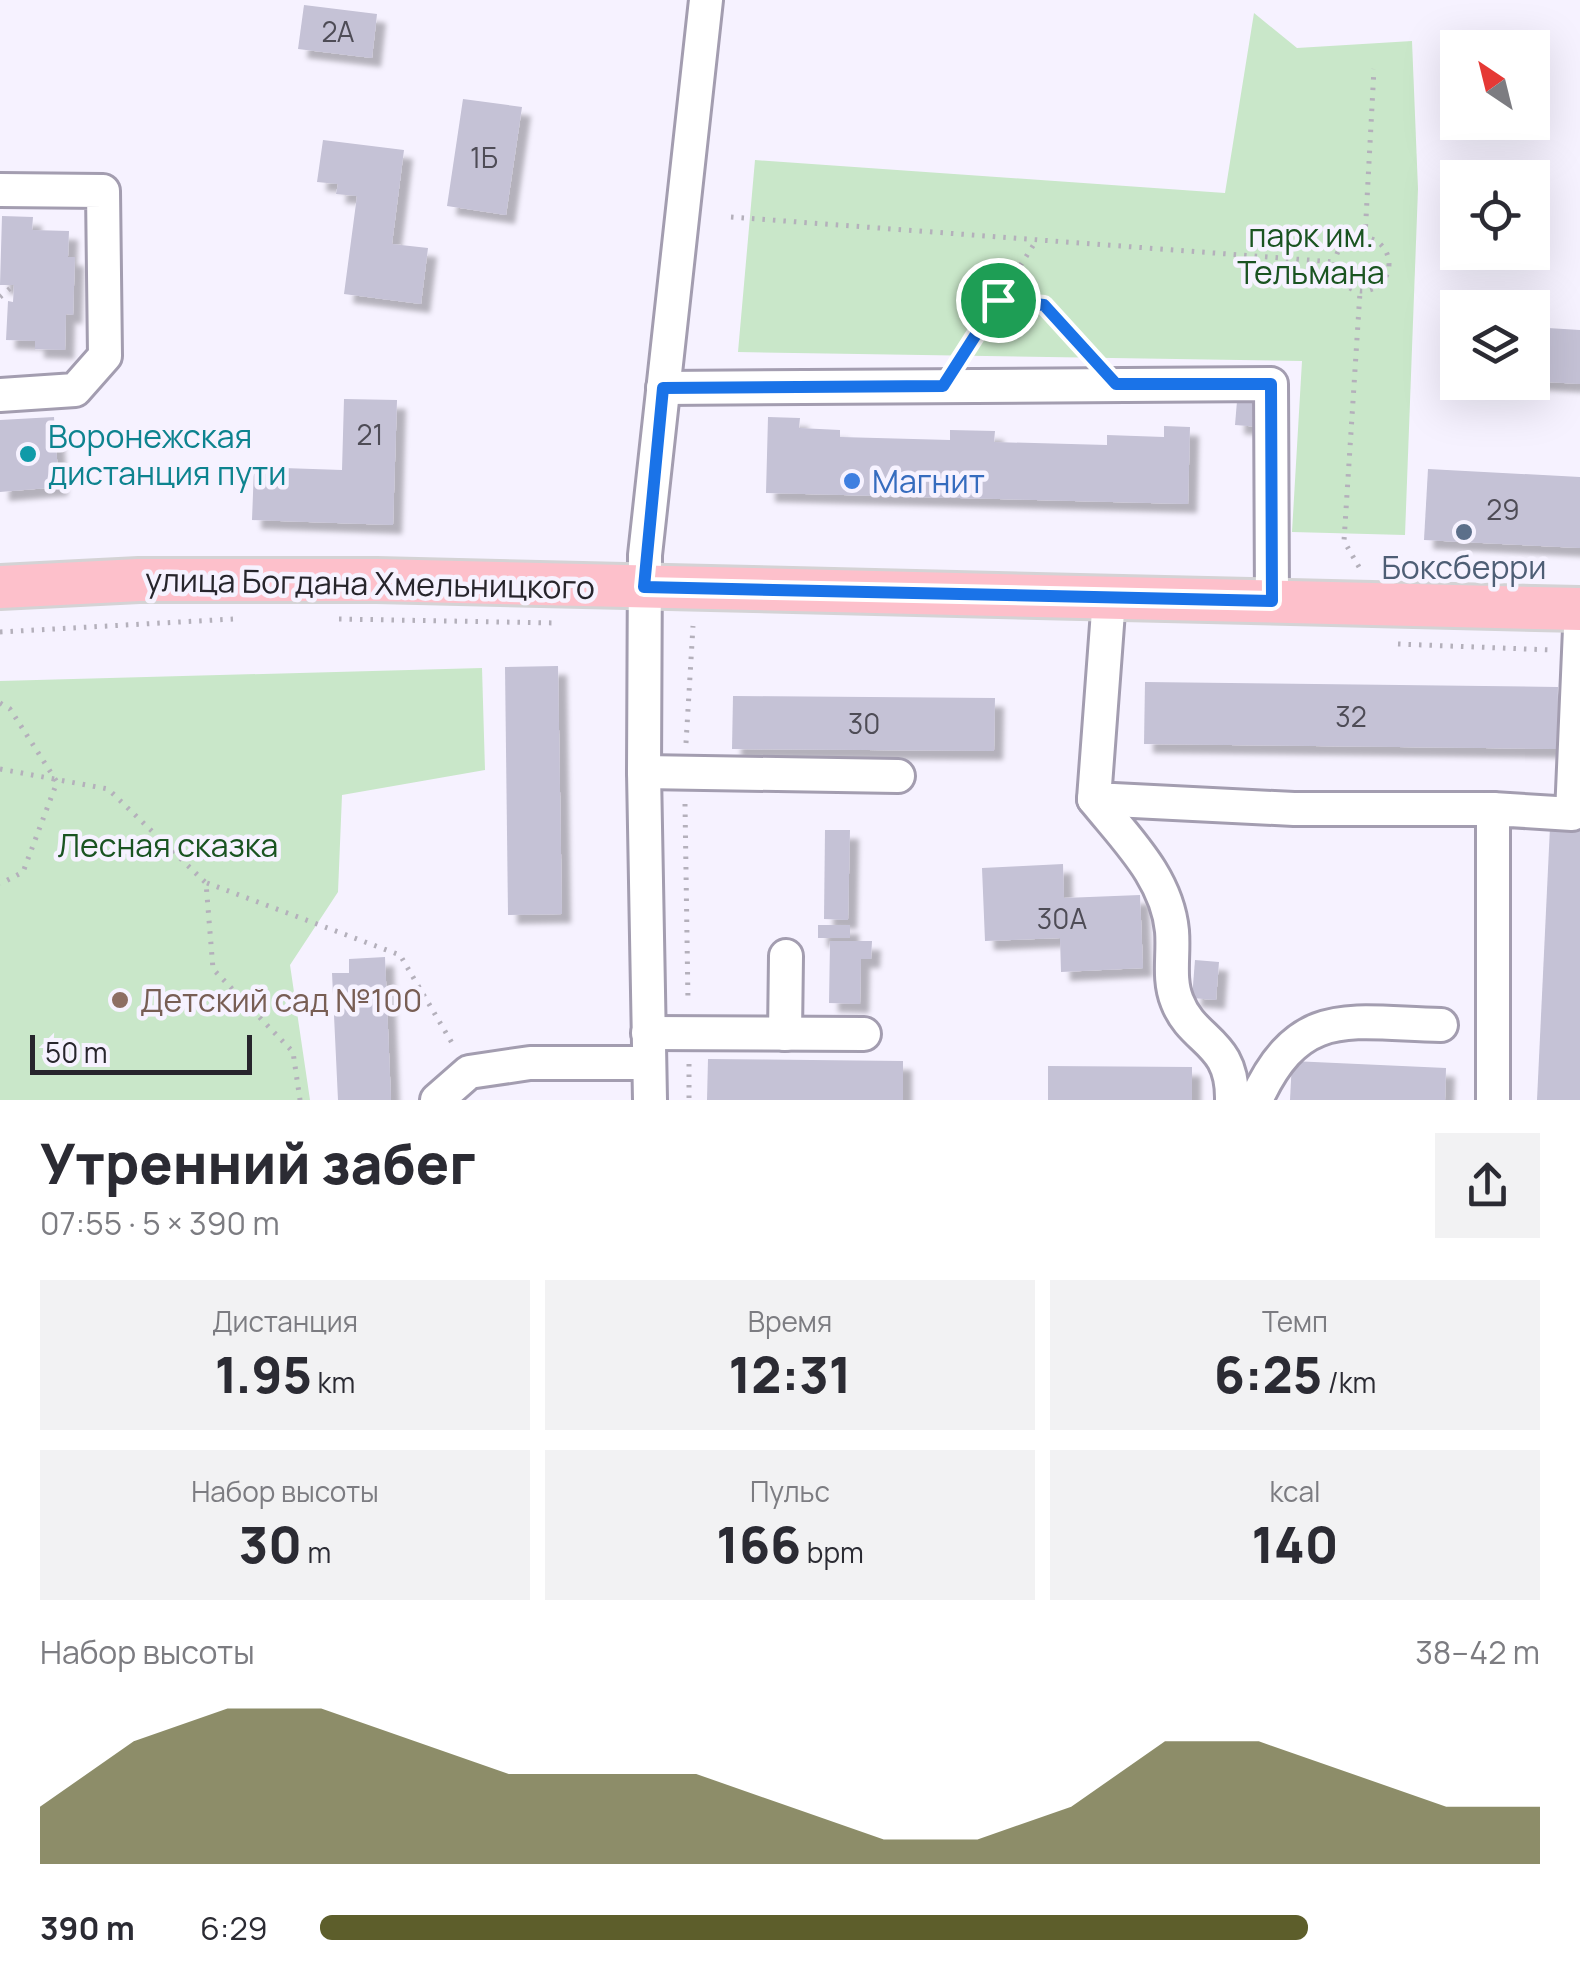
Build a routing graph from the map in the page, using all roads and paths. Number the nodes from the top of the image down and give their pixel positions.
1 (706, 0) edge
2 (1374, 69) dead end
3 (0, 190) edge
4 (731, 217) dead end
5 (1365, 237) junction
6 (1037, 240) junction
7 (1335, 262) junction
8 (14, 285) dead end
9 (1360, 292) junction
10 (0, 297) edge
11 (998, 300) junction
12 (1116, 384) junction
13 (943, 386) junction
14 (663, 388) junction
15 (0, 395) edge
16 (1359, 567) dead end
17 (0, 587) edge
18 (644, 587) junction
19 (1110, 598) junction
20 (1272, 601) junction
21 (1580, 609) edge
22 (250, 618) dead end
23 (326, 619) dead end
24 (568, 623) dead end
25 (692, 626) dead end
26 (1580, 629) edge
27 (0, 632) edge
28 (0, 703) edge
29 (0, 770) edge
30 (644, 772) junction
31 (684, 772) junction
32 (898, 776) dead end
33 (57, 782) junction
34 (1094, 799) junction
35 (1493, 809) junction
36 (206, 883) junction
37 (0, 884) edge
38 (786, 956) dead end
39 (1441, 1025) dead end
40 (688, 1034) junction
41 (785, 1034) junction
42 (864, 1034) dead end
43 (649, 1048) junction
44 (470, 1072) junction
45 (300, 1100) edge
46 (438, 1100) edge
47 (650, 1100) edge
48 (689, 1100) edge
49 (1232, 1100) edge
50 (1256, 1100) edge
51 (1493, 1100) edge

1 - 14 street
2 - 5 path
3 - 15 street
4 - 6 path
5 - 7 path
5 - 9 path
6 - 7 path
6 - 11 path
7 - 9 path
8 - 10 path
9 - 16 path
11 - 12 path
11 - 13 path
12 - 13 street
12 - 20 street
13 - 14 street
14 - 18 street
17 - 18 main road, улица Богдана Хмельницкого
18 - 19 main road, улица Богдана Хмельницкого
18 - 30 street
19 - 20 main road, улица Богдана Хмельницкого
19 - 34 street
20 - 21 main road, улица Богдана Хмельницкого
22 - 27 path
23 - 24 path
25 - 31 path
26 - 35 street
28 - 33 path
29 - 33 path
30 - 31 street
30 - 43 street
31 - 32 street
31 - 40 path
33 - 36 path
33 - 37 path
34 - 35 street
34 - 49 street
35 - 51 street
36 - 44 path
36 - 45 path
38 - 41 street
39 - 50 street
40 - 41 street
40 - 43 street
40 - 48 path
41 - 42 street
43 - 44 street
43 - 47 street
44 - 46 street

